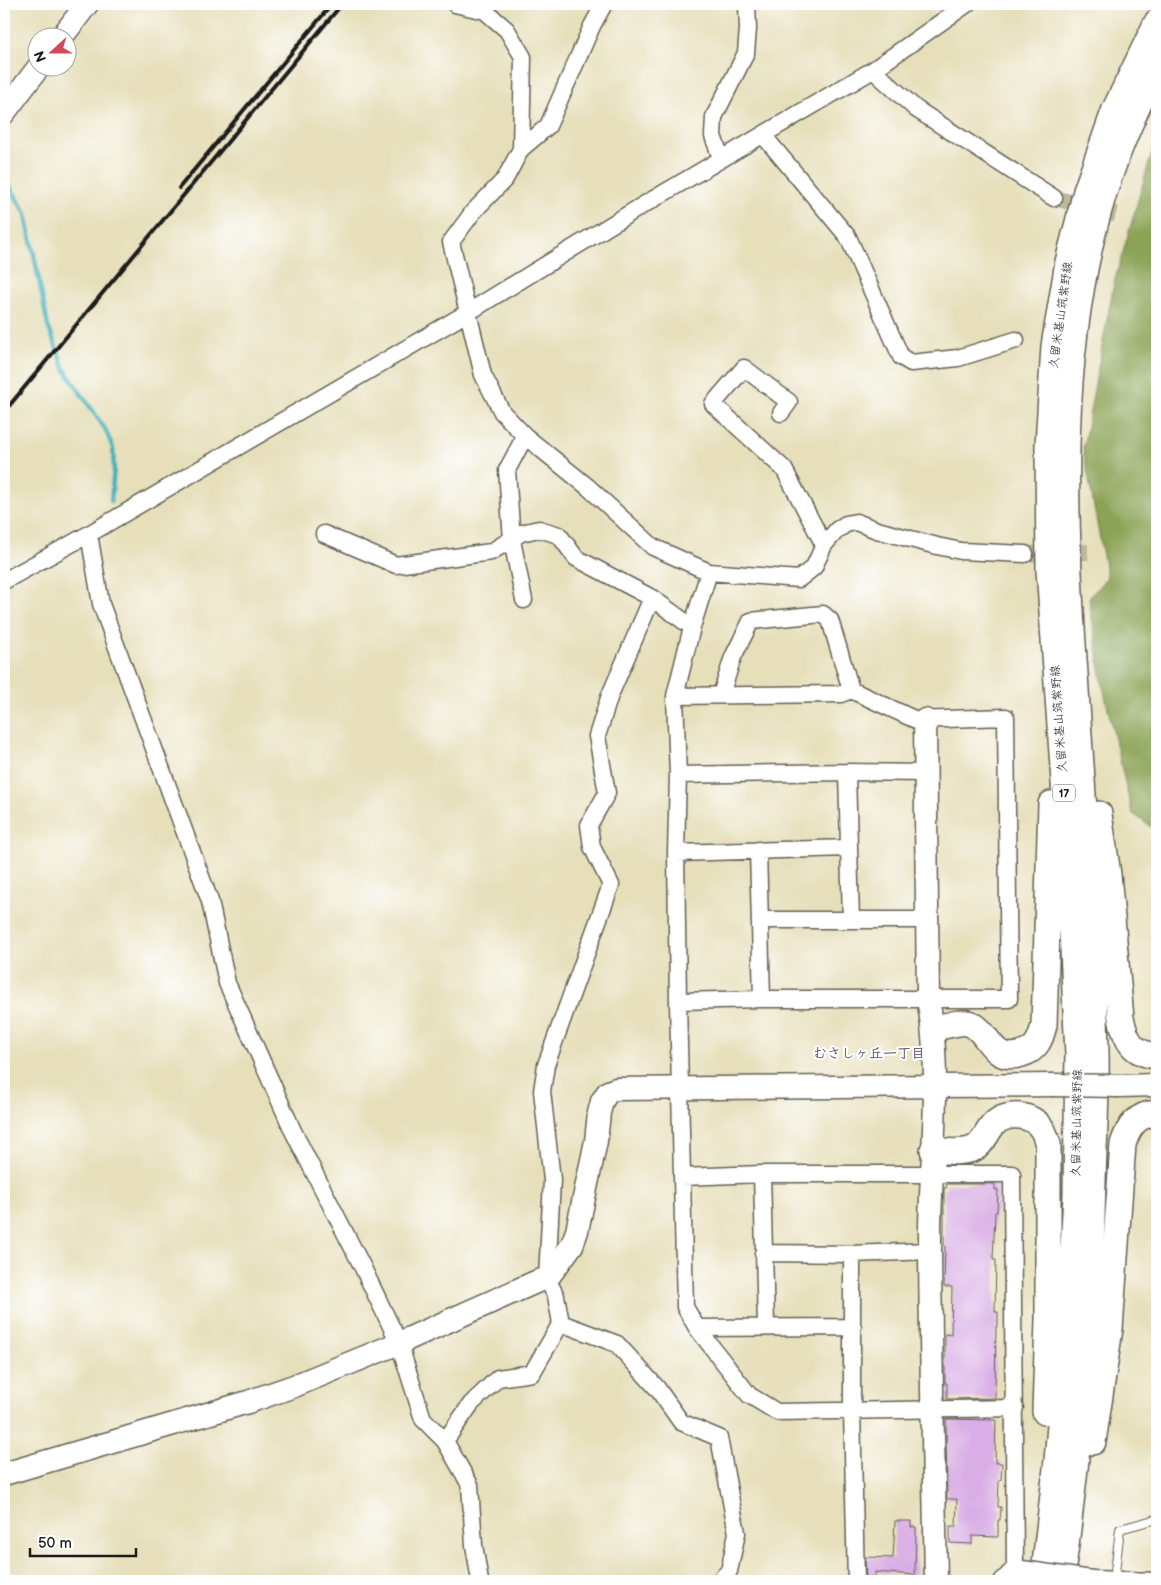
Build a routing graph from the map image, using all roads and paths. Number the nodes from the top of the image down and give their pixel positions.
1 (87, 4) edge
2 (455, 4) edge
3 (604, 4) edge
4 (747, 4) edge
5 (967, 4) edge
6 (1157, 22) edge
7 (69, 28) edge
8 (1157, 65) edge
9 (873, 70) junction
10 (30, 78) edge
11 (4, 113) edge
12 (763, 135) junction
13 (520, 148) junction
14 (721, 158) junction
15 (1054, 198) tunnel mouth
16 (467, 313) junction
17 (1016, 340) dead end
18 (781, 413) dead end
19 (524, 436) junction
20 (89, 534) junction
21 (324, 534) dead end
22 (512, 540) junction
23 (824, 545) junction
24 (1025, 554) tunnel mouth
25 (709, 572) junction
26 (4, 581) edge
27 (652, 598) junction
28 (524, 600) dead end
29 (692, 627) junction
30 (851, 690) junction
31 (721, 695) junction
32 (676, 696) junction
33 (1068, 710) junction
34 (925, 720) junction
35 (848, 772) junction
36 (925, 773) junction
37 (678, 775) junction
38 (849, 848) junction
39 (758, 850) junction
40 (676, 853) junction
41 (760, 920) junction
42 (851, 920) junction
43 (927, 920) junction
44 (762, 999) junction
45 (928, 999) junction
46 (678, 1001) junction
47 (934, 1028) junction
48 (1157, 1056) edge
49 (934, 1085) junction
50 (1157, 1085) edge
51 (680, 1089) junction
52 (1157, 1113) edge
53 (933, 1150) junction
54 (762, 1174) junction
55 (931, 1175) junction
56 (682, 1177) junction
57 (930, 1251) junction
58 (763, 1253) junction
59 (852, 1254) junction
60 (547, 1279) junction
61 (561, 1323) junction
62 (766, 1326) junction
63 (852, 1327) junction
64 (697, 1328) junction
65 (399, 1343) junction
66 (1015, 1408) junction
67 (934, 1409) junction
68 (852, 1410) junction
69 (445, 1441) junction
70 (4, 1474) edge
71 (1157, 1519) edge
72 (1049, 1532) junction
73 (1065, 1552) junction
74 (1027, 1573) edge
75 (1114, 1580) edge
76 (480, 1581) edge
77 (719, 1581) edge
78 (856, 1581) edge
79 (936, 1581) edge
80 (1002, 1581) edge
81 (1061, 1581) edge
82 (1157, 1581) edge

1 - 7 street
2 - 13 street
3 - 13 street
4 - 14 street
5 - 9 street
6 - 33 main road, 久留米基山筑紫野線 / 17
8 - 33 main road, 久留米基山筑紫野線 / 17
9 - 12 street
9 - 15 street
10 - 11 street
12 - 14 street
12 - 17 street
13 - 16 street
14 - 16 street
16 - 19 street
16 - 20 street
18 - 23 street
19 - 22 street
19 - 25 street
20 - 26 street
20 - 65 street
21 - 22 street
22 - 27 street
22 - 28 street
23 - 24 street
23 - 25 street
25 - 29 street
27 - 29 street
27 - 60 street
29 - 32 street
30 - 31 street
30 - 31 street
30 - 34 street
31 - 32 street
32 - 37 street
33 - 47 main road
33 - 48 main road
33 - 72 main road, 久留米基山筑紫野線 / 17
33 - 73 main road, 久留米基山筑紫野線 / 17
34 - 36 street
34 - 45 street
35 - 36 street
35 - 37 street
35 - 38 street
36 - 43 street
37 - 40 street
38 - 39 street
38 - 42 street
39 - 40 street
39 - 41 street
40 - 46 street
41 - 42 street
41 - 44 street
42 - 43 street
43 - 45 street
44 - 45 street
44 - 46 street
45 - 47 street
46 - 51 street
47 - 49 street
49 - 50 street, bridge
49 - 51 street
49 - 53 street
51 - 56 street
51 - 60 street
52 - 73 main road
53 - 55 street
53 - 72 main road
54 - 55 street
54 - 56 street
54 - 58 street
55 - 57 street
55 - 66 street
56 - 64 street
57 - 59 street
57 - 67 street
58 - 59 street
58 - 62 street
59 - 63 street
60 - 61 street
60 - 65 street
61 - 69 street
61 - 77 street
62 - 63 street
62 - 64 street
63 - 68 street
64 - 68 street
65 - 69 street
65 - 70 street
66 - 67 street
66 - 74 street
67 - 68 street
67 - 79 street
68 - 78 street
69 - 76 street
71 - 75 lane
72 - 74 main road, 久留米基山筑紫野線 / 17
73 - 81 main road, 久留米基山筑紫野線 / 17
74 - 75 street, bridge
74 - 80 street
75 - 82 street

